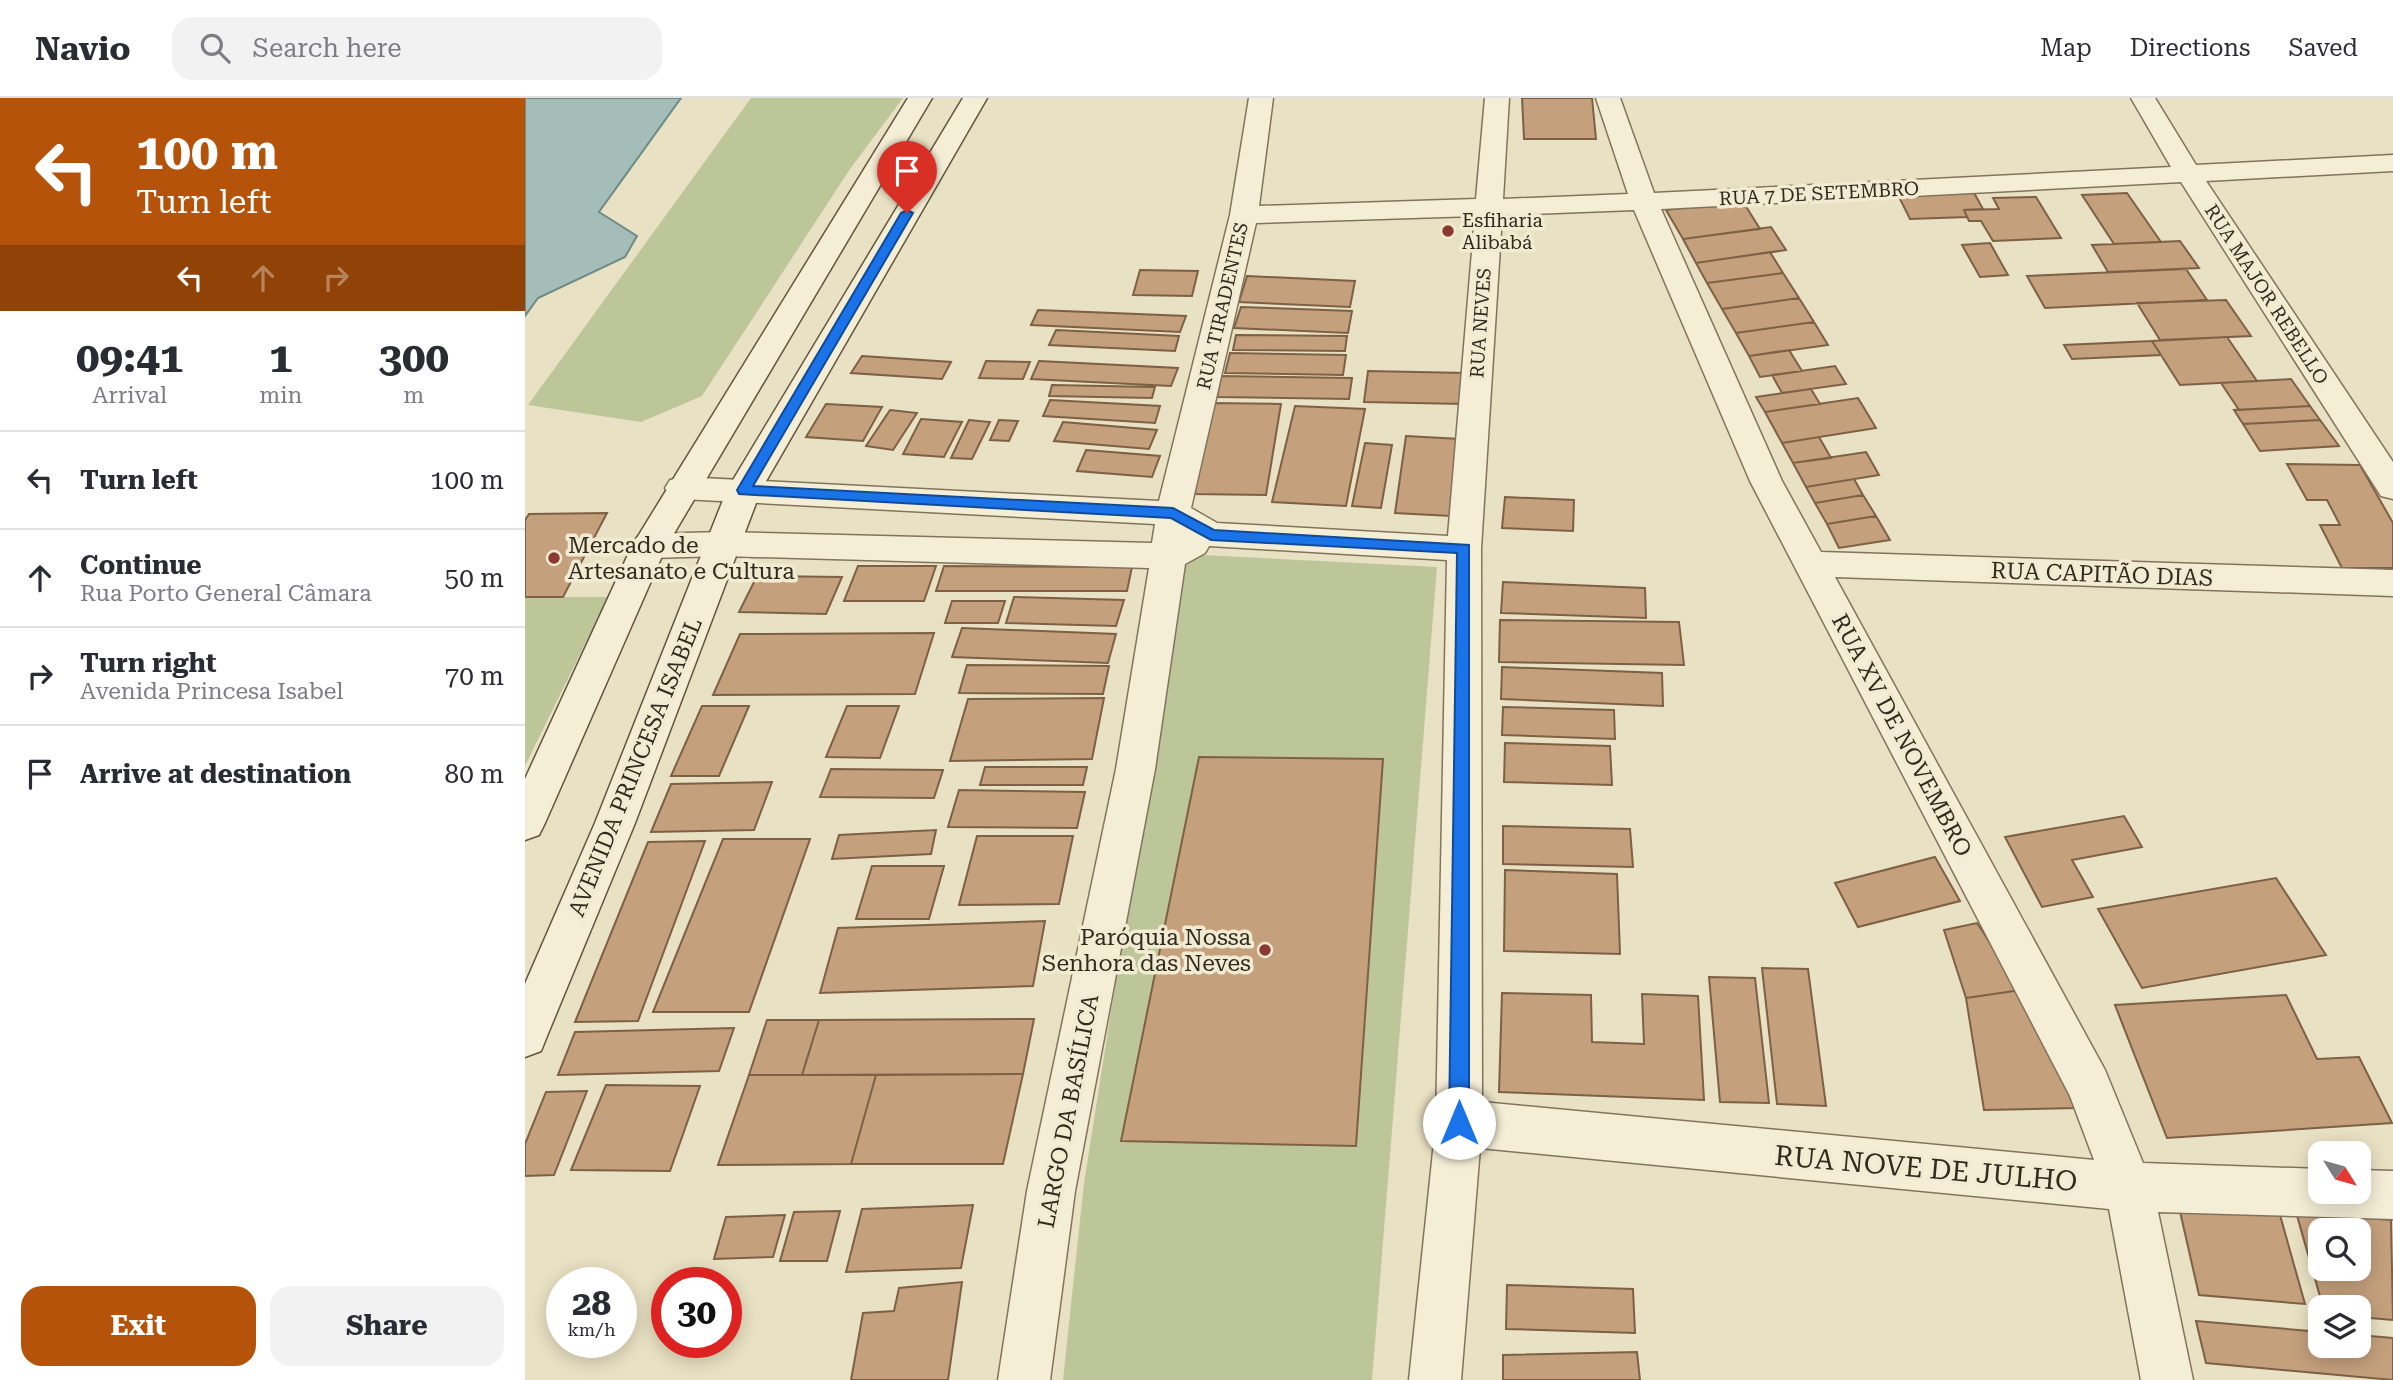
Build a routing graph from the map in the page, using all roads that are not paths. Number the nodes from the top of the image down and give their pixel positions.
1 (920, 98) edge
2 (975, 98) edge
3 (1261, 98) edge
4 (1497, 98) edge
5 (1608, 98) edge
6 (2143, 98) edge
7 (2393, 163) edge
8 (2188, 173) junction
9 (1644, 202) junction
10 (1489, 206) junction
11 (1244, 215) junction
12 (682, 488) junction
13 (2393, 488) edge
14 (744, 490) junction
15 (1173, 513) junction
16 (1211, 535) junction
17 (722, 544) junction
18 (649, 546) junction
19 (1464, 549) junction
20 (1171, 556) junction
21 (1810, 564) junction
22 (2393, 583) edge
23 (525, 823) edge
24 (525, 1036) edge
25 (1459, 1123) junction
26 (2129, 1187) junction
27 (2393, 1195) edge
28 (1024, 1380) edge
29 (1435, 1380) edge
30 (2167, 1380) edge

1 - 12 street
2 - 14 street, AVENIDA PRINCESA ISABEL
3 - 11 street, RUA TIRADENTES
4 - 10 street, RUA NEVES
5 - 9 street, RUA XV DE NOVEMBRO
6 - 8 street, RUA MAJOR REBELLO
7 - 8 street, RUA 7 DE SETEMBRO
8 - 9 street, RUA 7 DE SETEMBRO
8 - 13 street, RUA MAJOR REBELLO
9 - 10 street, RUA 7 DE SETEMBRO
9 - 21 street, RUA XV DE NOVEMBRO
10 - 11 street, RUA 7 DE SETEMBRO
10 - 19 street, RUA NEVES
11 - 15 street, RUA TIRADENTES
12 - 14 street
12 - 18 street
14 - 15 street
14 - 17 street, AVENIDA PRINCESA ISABEL
15 - 16 street
15 - 20 street, LARGO DA BASÍLICA
16 - 19 street
16 - 20 street
17 - 18 street
17 - 20 street
17 - 24 street, AVENIDA PRINCESA ISABEL
18 - 23 street
19 - 25 street
20 - 28 street, LARGO DA BASÍLICA
21 - 22 street, RUA CAPITÃO DIAS
21 - 26 street, RUA XV DE NOVEMBRO
25 - 26 street, RUA NOVE DE JULHO
25 - 29 street
26 - 27 street, RUA NOVE DE JULHO
26 - 30 street, RUA XV DE NOVEMBRO

